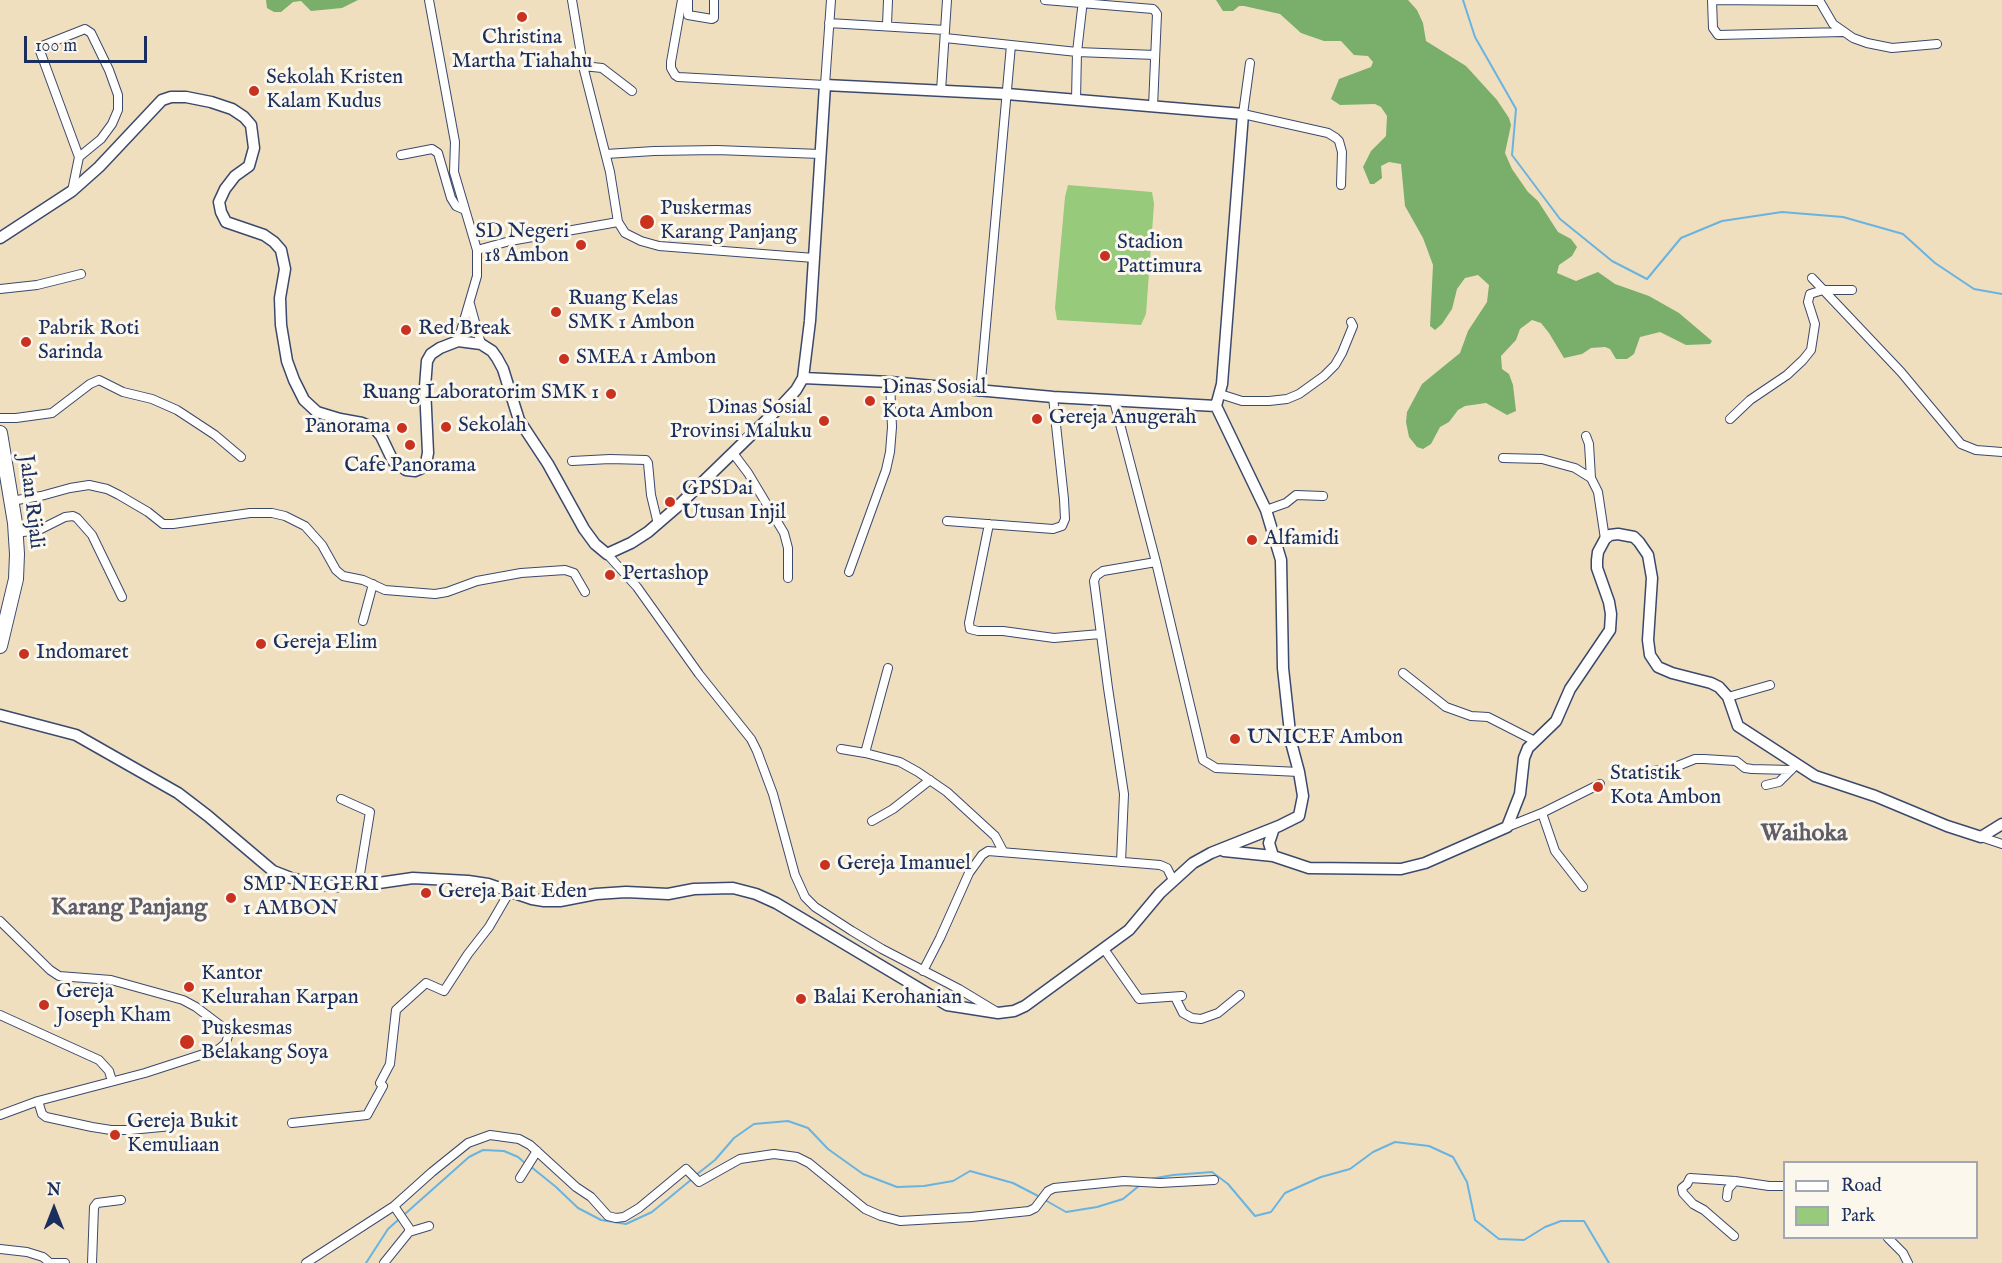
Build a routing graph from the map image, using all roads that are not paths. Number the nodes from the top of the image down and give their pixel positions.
1 (429, 0) edge
2 (572, 0) edge
3 (682, 0) edge
4 (688, 0) edge
5 (714, 0) edge
6 (831, 0) edge
7 (888, 0) edge
8 (947, 0) edge
9 (1045, 0) edge
10 (1712, 0) edge
11 (1819, 0) edge
12 (1083, 2) edge
13 (829, 23) junction
14 (887, 25) junction
15 (1843, 32) junction
16 (945, 34) junction
17 (1937, 44) dead end
18 (1011, 45) junction
19 (1077, 52) junction
20 (1155, 55) junction
21 (1250, 63) dead end
22 (583, 66) junction
23 (825, 85) junction
24 (632, 91) dead end
25 (941, 91) junction
26 (1007, 94) junction
27 (1076, 100) junction
28 (1153, 107) junction
29 (1243, 114) junction
30 (606, 154) junction
31 (820, 154) junction
32 (401, 155) dead end
33 (79, 157) junction
34 (1341, 185) dead end
35 (72, 191) junction
36 (465, 210) junction
37 (618, 222) junction
38 (0, 238) edge
39 (477, 250) junction
40 (814, 258) junction
41 (81, 274) dead end
42 (1812, 278) dead end
43 (0, 289) edge
44 (1823, 290) junction
45 (1852, 290) dead end
46 (470, 304) junction
47 (1351, 322) dead end
48 (458, 341) junction
49 (481, 344) junction
50 (803, 378) junction
51 (890, 382) junction
52 (980, 392) junction
53 (1220, 394) junction
54 (1053, 397) junction
55 (1114, 401) junction
56 (1216, 406) junction
57 (0, 418) edge
58 (1730, 419) dead end
59 (0, 433) edge
60 (1586, 436) dead end
61 (2002, 452) edge
62 (733, 453) junction
63 (240, 457) dead end
64 (1503, 458) dead end
65 (572, 460) dead end
66 (1591, 478) junction
67 (1323, 496) dead end
68 (11, 501) junction
69 (1266, 510) junction
70 (947, 521) dead end
71 (658, 524) junction
72 (989, 524) junction
73 (15, 533) junction
74 (1605, 539) junction
75 (607, 554) junction
76 (1156, 562) junction
77 (849, 572) dead end
78 (788, 578) dead end
79 (373, 584) junction
80 (585, 592) dead end
81 (122, 597) dead end
82 (363, 621) dead end
83 (1100, 634) junction
84 (0, 646) edge
85 (888, 668) dead end
86 (1403, 672) dead end
87 (1770, 685) dead end
88 (1728, 697) junction
89 (0, 715) edge
90 (1535, 741) junction
91 (841, 749) dead end
92 (865, 753) junction
93 (1794, 767) junction
94 (1299, 772) junction
95 (1645, 772) dead end
96 (930, 780) junction
97 (1600, 784) dead end
98 (1766, 785) dead end
99 (341, 799) dead end
100 (1542, 813) junction
101 (872, 821) dead end
102 (2002, 824) edge
103 (1507, 827) junction
104 (1274, 828) junction
105 (1981, 837) junction
106 (2002, 844) edge
107 (1003, 851) junction
108 (1221, 851) junction
109 (1273, 856) junction
110 (1121, 862) junction
111 (1173, 880) junction
112 (358, 886) junction
113 (1583, 887) dead end
114 (510, 891) junction
115 (0, 921) edge
116 (1104, 949) junction
117 (923, 971) junction
118 (1240, 995) dead end
119 (998, 1013) junction
120 (0, 1016) edge
121 (112, 1082) junction
122 (38, 1101) junction
123 (0, 1115) edge
124 (292, 1123) dead end
125 (171, 1126) dead end
126 (537, 1151) junction
127 (525, 1171) dead end
128 (1214, 1180) dead end
129 (1735, 1181) junction
130 (1783, 1186) edge
131 (1726, 1197) dead end
132 (121, 1200) dead end
133 (395, 1209) junction
134 (429, 1226) dead end
135 (408, 1230) junction
136 (1734, 1236) dead end
137 (1889, 1239) edge
138 (0, 1249) edge
139 (50, 1263) edge
140 (65, 1263) edge
141 (93, 1263) edge
142 (306, 1263) edge
143 (384, 1263) edge
144 (1908, 1263) edge

1 - 36 street
2 - 22 street
3 - 23 street
4 - 5 street
6 - 13 street
7 - 14 street
8 - 16 street
9 - 12 street
10 - 11 street
10 - 15 street
11 - 15 street
12 - 19 street
12 - 20 street
13 - 14 street
13 - 23 street
14 - 16 street
15 - 17 street
16 - 18 street
16 - 25 street
18 - 19 street
18 - 26 street
19 - 20 street
19 - 27 street
20 - 28 street
21 - 29 street
22 - 24 street
22 - 30 street
23 - 25 street
23 - 31 street
25 - 26 street
26 - 27 street
26 - 52 street
27 - 28 street
28 - 29 street
29 - 34 street
29 - 53 street
30 - 31 street
30 - 37 street
31 - 40 street
32 - 36 street
33 - 33 street
33 - 35 street
35 - 38 street
35 - 48 street
36 - 39 street
37 - 39 street
37 - 40 street
39 - 46 street
40 - 50 street
41 - 43 street
42 - 44 street
44 - 45 street
44 - 58 street
44 - 61 street
46 - 48 street
46 - 49 street
47 - 53 street
48 - 49 street
49 - 75 street
50 - 51 street
50 - 62 street
51 - 52 street
51 - 77 street
52 - 54 street
53 - 56 street
54 - 55 street
54 - 72 street
55 - 56 street
55 - 76 street
56 - 69 street
57 - 63 street
59 - 68 highway, Jalan Rijali
60 - 66 street
62 - 71 street
62 - 78 street
64 - 66 street
65 - 71 street
66 - 74 street
67 - 69 street
68 - 73 highway, Jalan Rijali
68 - 79 street
69 - 94 street
70 - 72 street
71 - 75 street
72 - 83 street
73 - 81 street
73 - 84 highway, Jalan Rijali
74 - 88 street
74 - 90 street
75 - 117 street
76 - 83 street
76 - 94 street
79 - 80 street
79 - 82 street
83 - 110 street
85 - 92 street
86 - 90 street
87 - 88 street
88 - 93 street
89 - 112 street
90 - 103 street
91 - 92 street
92 - 96 street
93 - 95 street
93 - 98 street
93 - 105 street
94 - 104 street
96 - 101 street
96 - 107 street
97 - 100 street
99 - 112 street
100 - 103 street
100 - 113 street
102 - 105 street
103 - 109 street
104 - 108 street
104 - 109 street
105 - 106 street
107 - 110 street
107 - 117 street
108 - 109 street
108 - 111 street
110 - 111 street
111 - 116 street
112 - 114 street
114 - 119 street
114 - 124 street
115 - 121 street
116 - 118 street
116 - 119 street
117 - 119 street
120 - 121 street
121 - 122 street
122 - 123 street
122 - 125 street
126 - 127 street
126 - 128 street
126 - 133 street
129 - 130 street
129 - 131 street
129 - 136 street
132 - 141 street
133 - 135 street
133 - 142 street
134 - 135 street
135 - 143 street
137 - 144 street
138 - 139 street
139 - 140 street

